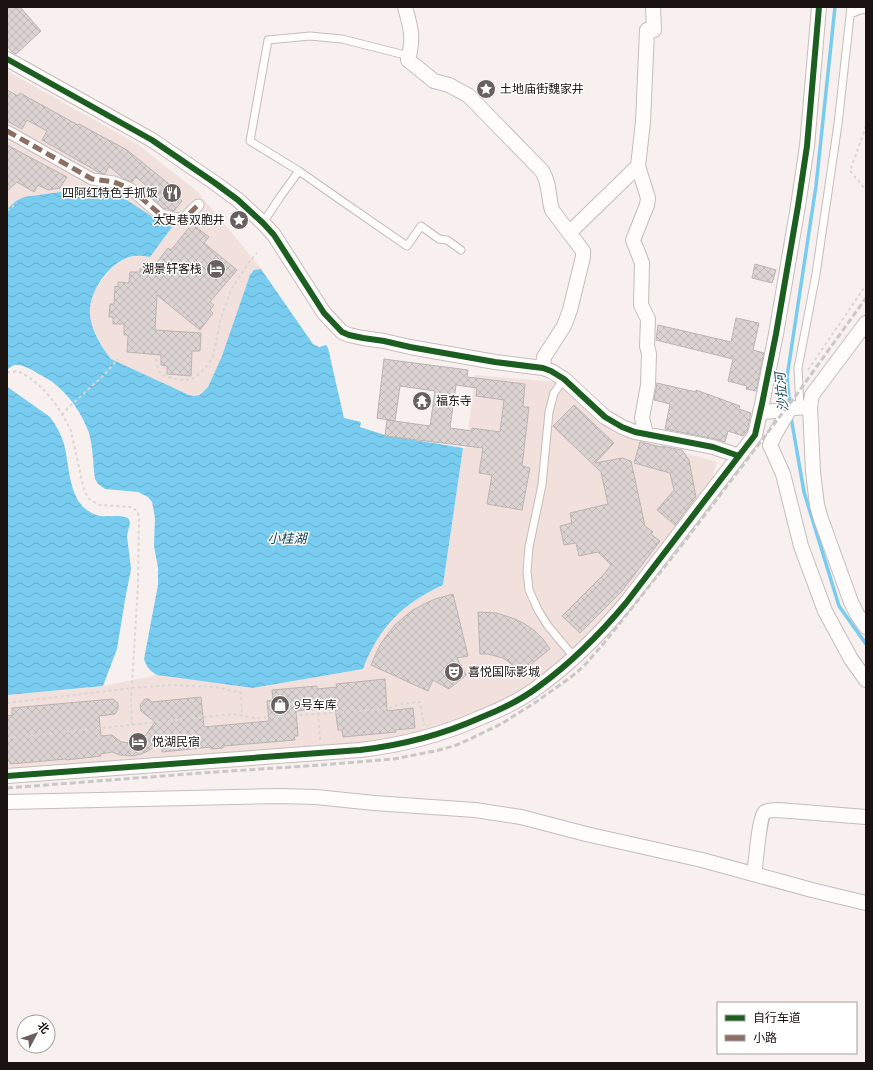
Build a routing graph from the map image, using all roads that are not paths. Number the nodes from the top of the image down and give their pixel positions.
1 (405, 7) edge
2 (653, 7) edge
3 (819, 7) edge
4 (866, 10) edge
5 (850, 11) edge
6 (409, 56) junction
7 (7, 59) edge
8 (7, 131) edge
9 (638, 166) junction
10 (299, 171) junction
11 (198, 204) dead end
12 (263, 223) junction
13 (570, 234) junction
14 (461, 250) dead end
15 (866, 323) edge
16 (543, 368) junction
17 (564, 379) junction
18 (800, 407) junction
19 (766, 412) junction
20 (646, 434) junction
21 (739, 456) junction
22 (866, 627) edge
23 (574, 657) junction
24 (866, 680) edge
25 (7, 776) edge
26 (7, 802) edge
27 (866, 817) edge
28 (754, 874) junction
29 (866, 903) edge

1 - 6 street
2 - 9 street
3 - 19 street
4 - 5 lane
5 - 18 lane
6 - 10 lane
6 - 13 street
7 - 12 street
8 - 11 street
9 - 13 street
9 - 20 street
10 - 12 lane
10 - 14 lane
12 - 16 street
13 - 16 street
15 - 18 street
16 - 17 street
17 - 20 street
17 - 23 lane
18 - 19 street
18 - 22 street
18 - 24 street
19 - 21 street
20 - 21 street
21 - 23 street
23 - 25 street
26 - 28 street
27 - 28 street
28 - 29 street

